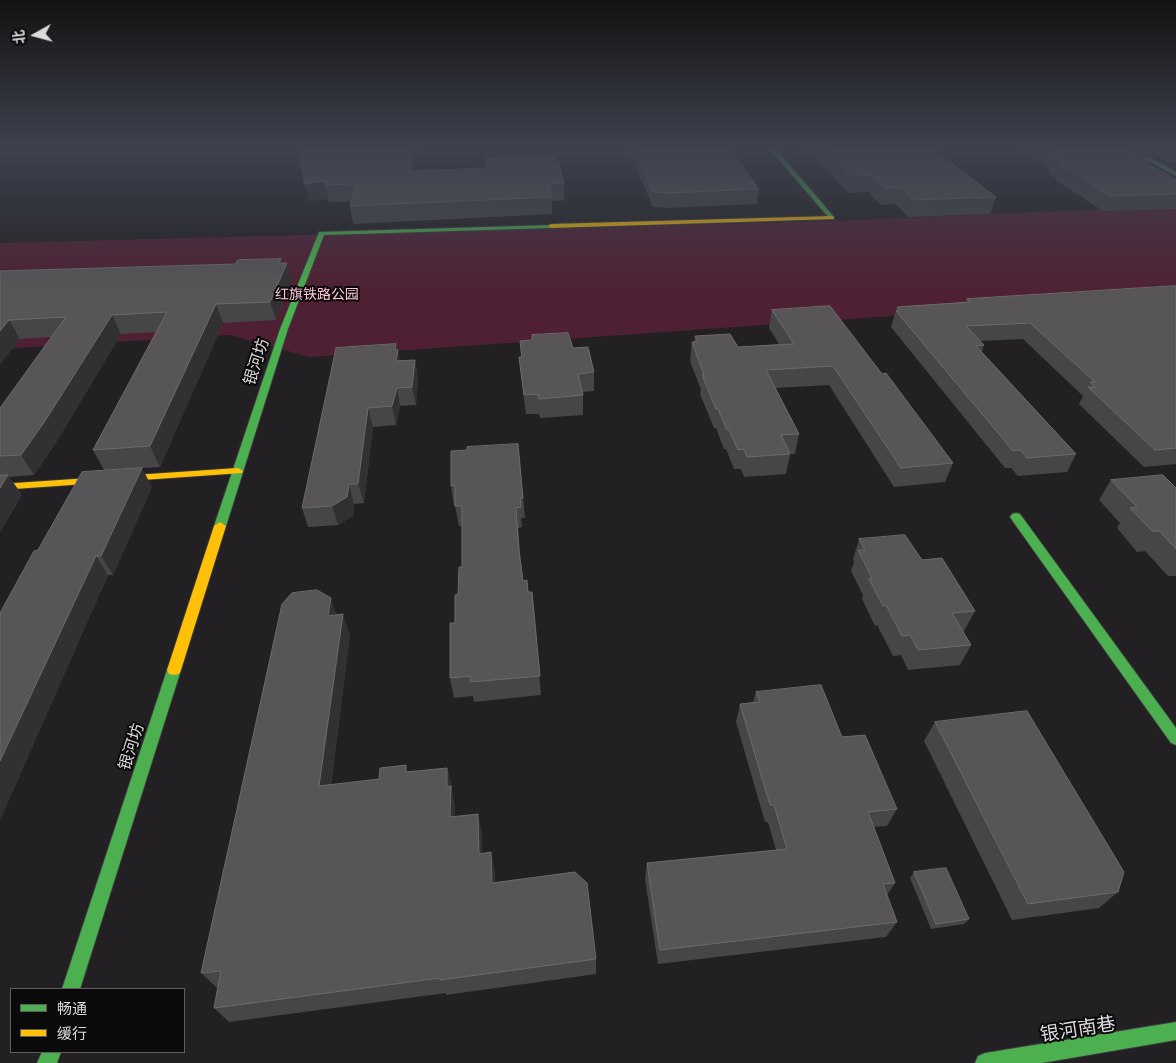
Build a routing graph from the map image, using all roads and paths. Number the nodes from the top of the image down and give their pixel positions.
1 (814, 197) edge
2 (238, 471) junction
3 (0, 487) edge
4 (1016, 517) dead end
5 (1176, 739) edge
6 (71, 988) edge
7 (1176, 1032) edge
8 (985, 1063) edge

1 - 2 street, 银河坊
2 - 3 street
2 - 6 street, 银河坊
4 - 5 street
7 - 8 street, 银河南巷

